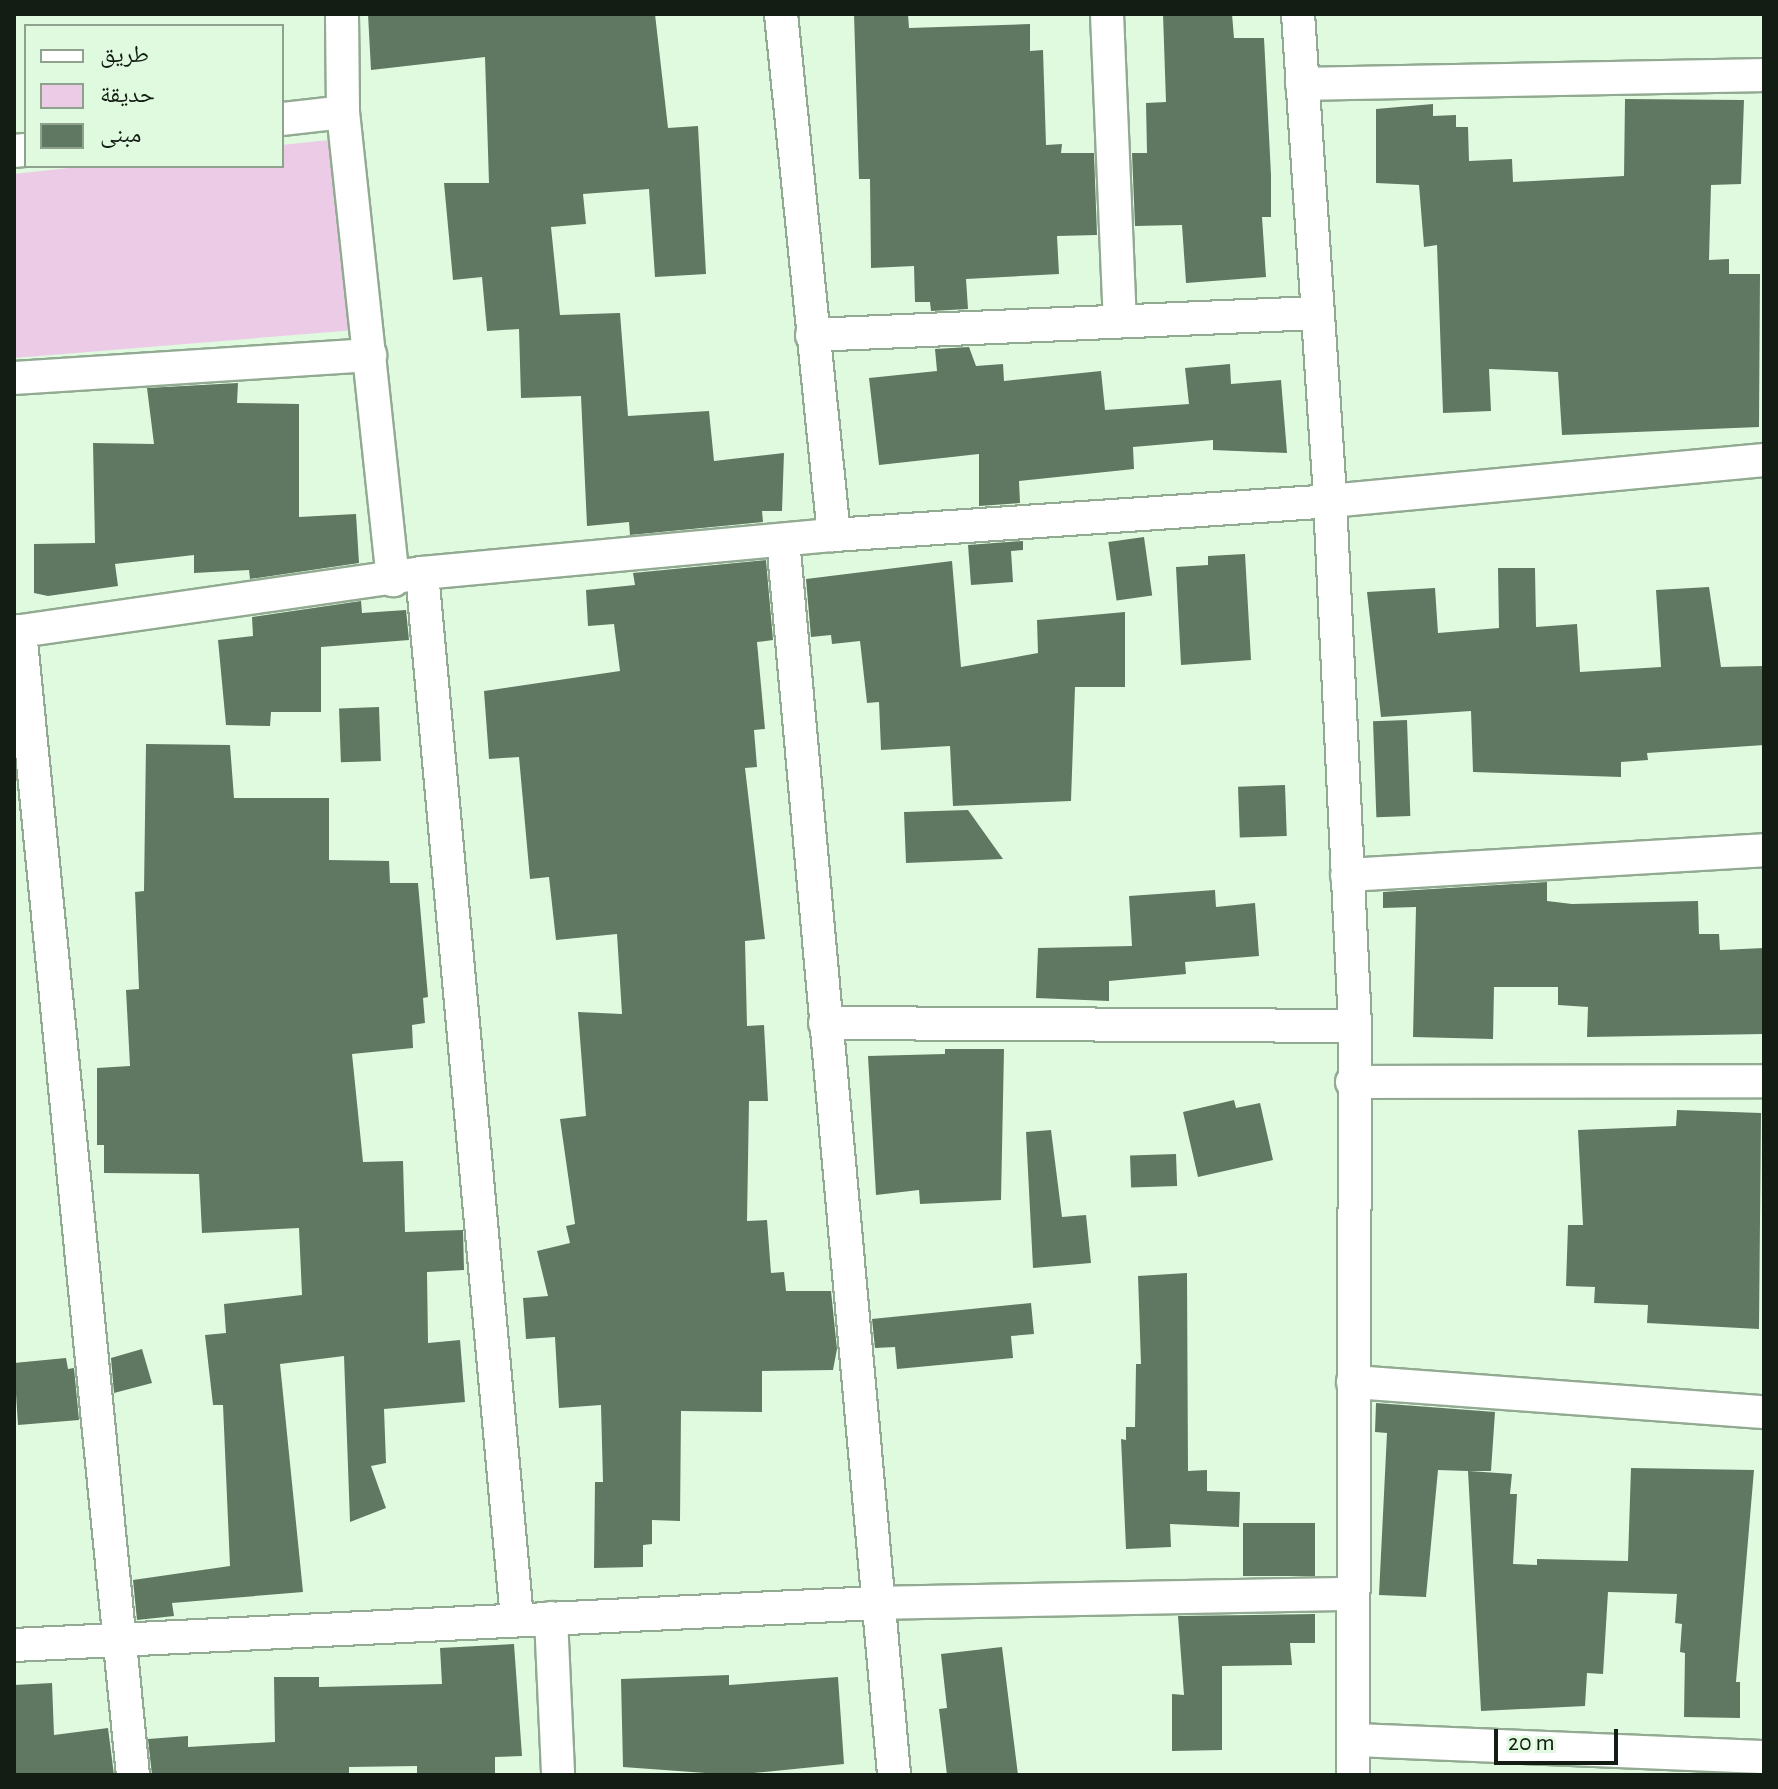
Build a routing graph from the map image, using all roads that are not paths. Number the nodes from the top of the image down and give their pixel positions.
1 (342, 14) edge
2 (781, 14) edge
3 (1107, 14) edge
4 (1298, 14) edge
5 (1764, 75) edge
6 (1302, 84) junction
7 (343, 112) junction
8 (284, 119) edge
9 (1315, 313) junction
10 (1120, 320) junction
11 (812, 335) junction
12 (370, 355) junction
13 (14, 378) edge
14 (1764, 460) edge
15 (1330, 501) junction
16 (834, 535) junction
17 (783, 540) junction
18 (408, 577) junction
19 (17, 632) edge
20 (1764, 850) edge
21 (1347, 875) junction
22 (825, 1023) junction
23 (1355, 1026) junction
24 (1764, 1081) edge
25 (1352, 1082) junction
26 (1353, 1382) junction
27 (1764, 1412) edge
28 (1351, 1594) junction
29 (875, 1603) junction
30 (517, 1618) junction
31 (551, 1618) junction
32 (121, 1639) junction
33 (14, 1645) edge
34 (1354, 1740) junction
35 (1764, 1757) edge
36 (133, 1775) edge
37 (558, 1775) edge
38 (894, 1775) edge
39 (1353, 1775) edge

1 - 7 street
2 - 11 street
3 - 10 street
4 - 6 street
5 - 6 street
6 - 9 street
7 - 8 street
7 - 12 street
9 - 10 street
9 - 15 street
10 - 11 street
11 - 16 street
12 - 13 street
12 - 18 street
14 - 15 street
15 - 16 street
15 - 21 street
16 - 17 street
17 - 18 street
17 - 22 street
18 - 19 street
18 - 30 street
19 - 32 street
20 - 21 street
21 - 23 street
22 - 23 street
22 - 29 street
23 - 25 street
24 - 25 street
25 - 26 street
26 - 27 street
26 - 28 street
28 - 29 street
28 - 34 street
29 - 31 street
29 - 38 street
30 - 31 street
30 - 32 street
31 - 37 street
32 - 33 street
32 - 36 street
34 - 35 street
34 - 39 street

